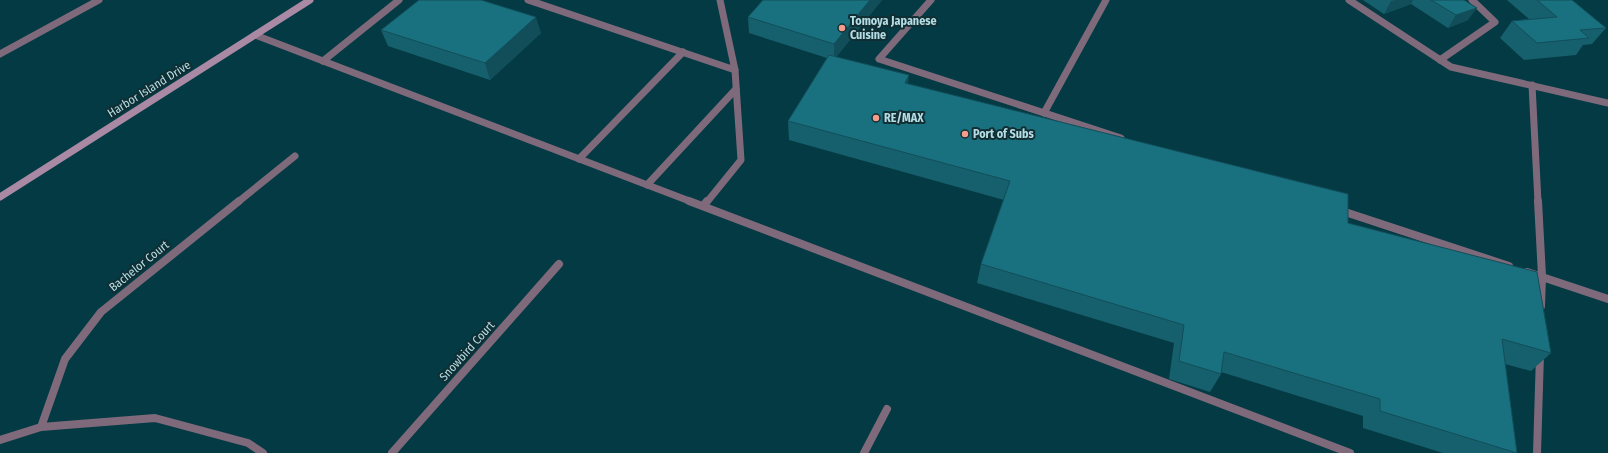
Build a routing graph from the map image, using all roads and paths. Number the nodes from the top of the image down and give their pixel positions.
1 (99, 0) edge
2 (310, 0) edge
3 (399, 0) edge
4 (528, 0) edge
5 (720, 0) edge
6 (931, 0) edge
7 (1106, 0) edge
8 (1349, 0) edge
9 (1472, 0) edge
10 (255, 35) junction
11 (682, 52) junction
12 (0, 54) edge
13 (1440, 60) junction
14 (323, 61) junction
15 (735, 70) junction
16 (1532, 85) junction
17 (736, 89) junction
18 (1608, 103) edge
19 (1044, 113) junction
20 (1126, 140) edge
21 (295, 156) dead end
22 (579, 159) junction
23 (647, 184) junction
24 (0, 196) edge
25 (703, 206) junction
26 (1329, 206) edge
27 (560, 264) dead end
28 (1542, 276) junction
29 (1608, 299) edge
30 (1541, 315) edge
31 (1540, 346) edge
32 (887, 409) dead end
33 (41, 427) junction
34 (0, 440) edge
35 (264, 453) edge
36 (392, 453) edge
37 (864, 453) edge
38 (1350, 453) edge
39 (1537, 453) edge

1 - 12 street
2 - 10 street, Harbor Island Drive
3 - 14 street
4 - 11 street
5 - 15 street
6 - 19 street
7 - 19 street
8 - 13 street
9 - 13 street
10 - 14 street
10 - 24 street, Harbor Island Drive
11 - 15 street
11 - 22 street
13 - 16 street
14 - 22 street
15 - 17 street
16 - 18 street
16 - 28 street
17 - 23 street
17 - 25 street
19 - 20 street
21 - 33 street, Bachelor Court
22 - 23 street
23 - 25 street
25 - 38 street
26 - 28 street
27 - 36 street, Snowbird Court
28 - 29 street
28 - 30 street
31 - 39 street
32 - 37 street
33 - 34 street
33 - 35 street

